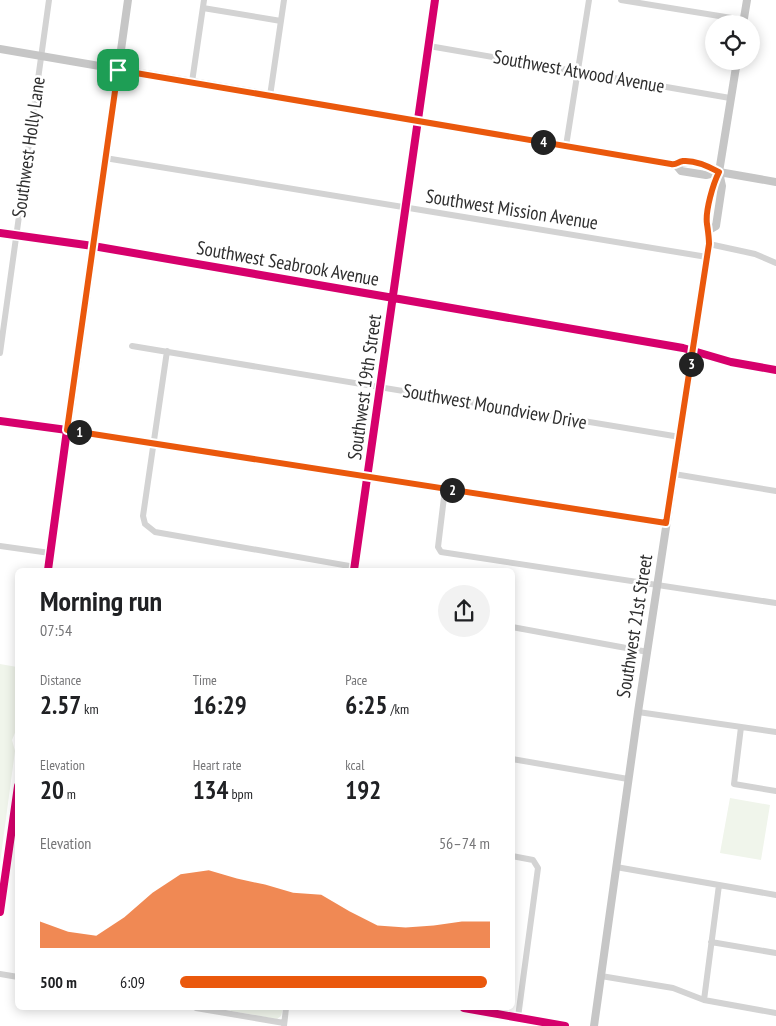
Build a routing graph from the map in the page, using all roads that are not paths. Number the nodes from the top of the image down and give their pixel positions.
1 (49, 0) edge
2 (128, 0) edge
3 (204, 0) edge
4 (284, 0) edge
5 (435, 0) edge
6 (590, 0) edge
7 (621, 0) edge
8 (746, 0) edge
9 (203, 8) junction
10 (705, 15) edge
11 (744, 15) edge
12 (280, 21) junction
13 (429, 46) junction
14 (0, 49) edge
15 (41, 57) junction
16 (118, 70) junction
17 (735, 70) edge
18 (578, 71) junction
19 (192, 82) junction
20 (270, 96) junction
21 (730, 98) junction
22 (418, 121) junction
23 (566, 146) junction
24 (105, 158) junction
25 (719, 172) junction
26 (776, 182) edge
27 (406, 209) junction
28 (0, 233) edge
29 (16, 235) junction
30 (709, 244) junction
31 (93, 246) junction
32 (707, 257) junction
33 (776, 264) edge
34 (393, 298) junction
35 (132, 346) dead end
36 (693, 350) junction
37 (0, 352) edge
38 (167, 352) junction
39 (776, 370) edge
40 (380, 387) junction
41 (0, 420) edge
42 (67, 430) junction
43 (680, 437) junction
44 (154, 444) junction
45 (674, 474) junction
46 (367, 478) junction
47 (445, 489) junction
48 (776, 491) edge
49 (666, 523) junction
50 (0, 546) edge
51 (50, 553) junction
52 (48, 568) edge
53 (349, 568) edge
54 (354, 568) edge
55 (658, 586) junction
56 (776, 603) edge
57 (515, 629) edge
58 (648, 652) junction
59 (638, 712) junction
60 (741, 727) junction
61 (776, 732) edge
62 (515, 760) edge
63 (628, 779) junction
64 (776, 791) edge
65 (15, 807) edge
66 (515, 857) edge
67 (616, 867) junction
68 (719, 885) junction
69 (776, 895) edge
70 (0, 912) edge
71 (711, 942) junction
72 (776, 953) edge
73 (0, 974) edge
74 (15, 976) edge
75 (601, 976) junction
76 (704, 1000) junction
77 (225, 1010) edge
78 (286, 1010) edge
79 (476, 1010) edge
80 (776, 1013) edge
81 (518, 1017) junction
82 (284, 1024) edge
83 (565, 1026) edge
84 (594, 1026) edge

1 - 15 street, Southwest Holly Lane
2 - 16 main road
3 - 9 street
4 - 12 street
5 - 13 street, Southwest 19th Street
6 - 18 street
7 - 10 street
8 - 11 main road
9 - 12 street
9 - 19 street
12 - 20 street
13 - 18 street, Southwest Atwood Avenue
13 - 22 street, Southwest 19th Street
14 - 15 main road
15 - 16 main road
15 - 29 street, Southwest Holly Lane
16 - 19 main road
16 - 24 main road
17 - 21 main road, Southwest 21st Street
18 - 21 street, Southwest Atwood Avenue
18 - 23 street
19 - 20 main road
20 - 22 main road
21 - 25 main road, Southwest 21st Street
22 - 23 main road
22 - 27 street, Southwest 19th Street
23 - 25 main road
24 - 27 street, Southwest Mission Avenue
24 - 31 main road
25 - 26 main road
25 - 30 main road, Southwest 21st Street
27 - 32 street, Southwest Mission Avenue
27 - 34 street, Southwest 19th Street
28 - 29 street, Southwest Seabrook Avenue
29 - 31 street, Southwest Seabrook Avenue
29 - 37 street, Southwest Holly Lane
30 - 32 main road, Southwest 21st Street
30 - 33 street
31 - 34 street, Southwest Seabrook Avenue
31 - 42 main road
32 - 36 main road, Southwest 21st Street
34 - 36 street, Southwest Seabrook Avenue
34 - 40 street, Southwest 19th Street
35 - 38 street, Southwest Moundview Drive
36 - 39 street, Southwest Seabrook Avenue
36 - 43 main road, Southwest 21st Street
38 - 40 street, Southwest Moundview Drive
38 - 44 street
40 - 43 street, Southwest Moundview Drive
40 - 46 street, Southwest 19th Street
41 - 42 street
42 - 44 street
42 - 51 main road
43 - 45 main road, Southwest 21st Street
44 - 46 street
44 - 53 street
45 - 48 street
45 - 49 main road, Southwest 21st Street
46 - 47 street
46 - 54 street, Southwest 19th Street
47 - 49 street
47 - 55 street
49 - 55 main road, Southwest 21st Street
50 - 51 street
51 - 52 main road
55 - 56 street
55 - 58 main road, Southwest 21st Street
57 - 58 street
58 - 59 main road, Southwest 21st Street
59 - 60 street
59 - 63 main road, Southwest 21st Street
60 - 61 street
60 - 64 street
62 - 63 street
63 - 67 main road, Southwest 21st Street
65 - 70 main road
66 - 81 street
67 - 68 street
67 - 75 main road, Southwest 21st Street
68 - 69 street
68 - 71 street
71 - 72 street
71 - 76 street
73 - 74 street
75 - 76 street
75 - 84 main road, Southwest 21st Street
76 - 80 street
77 - 82 street
78 - 82 street
79 - 81 street
81 - 83 street

